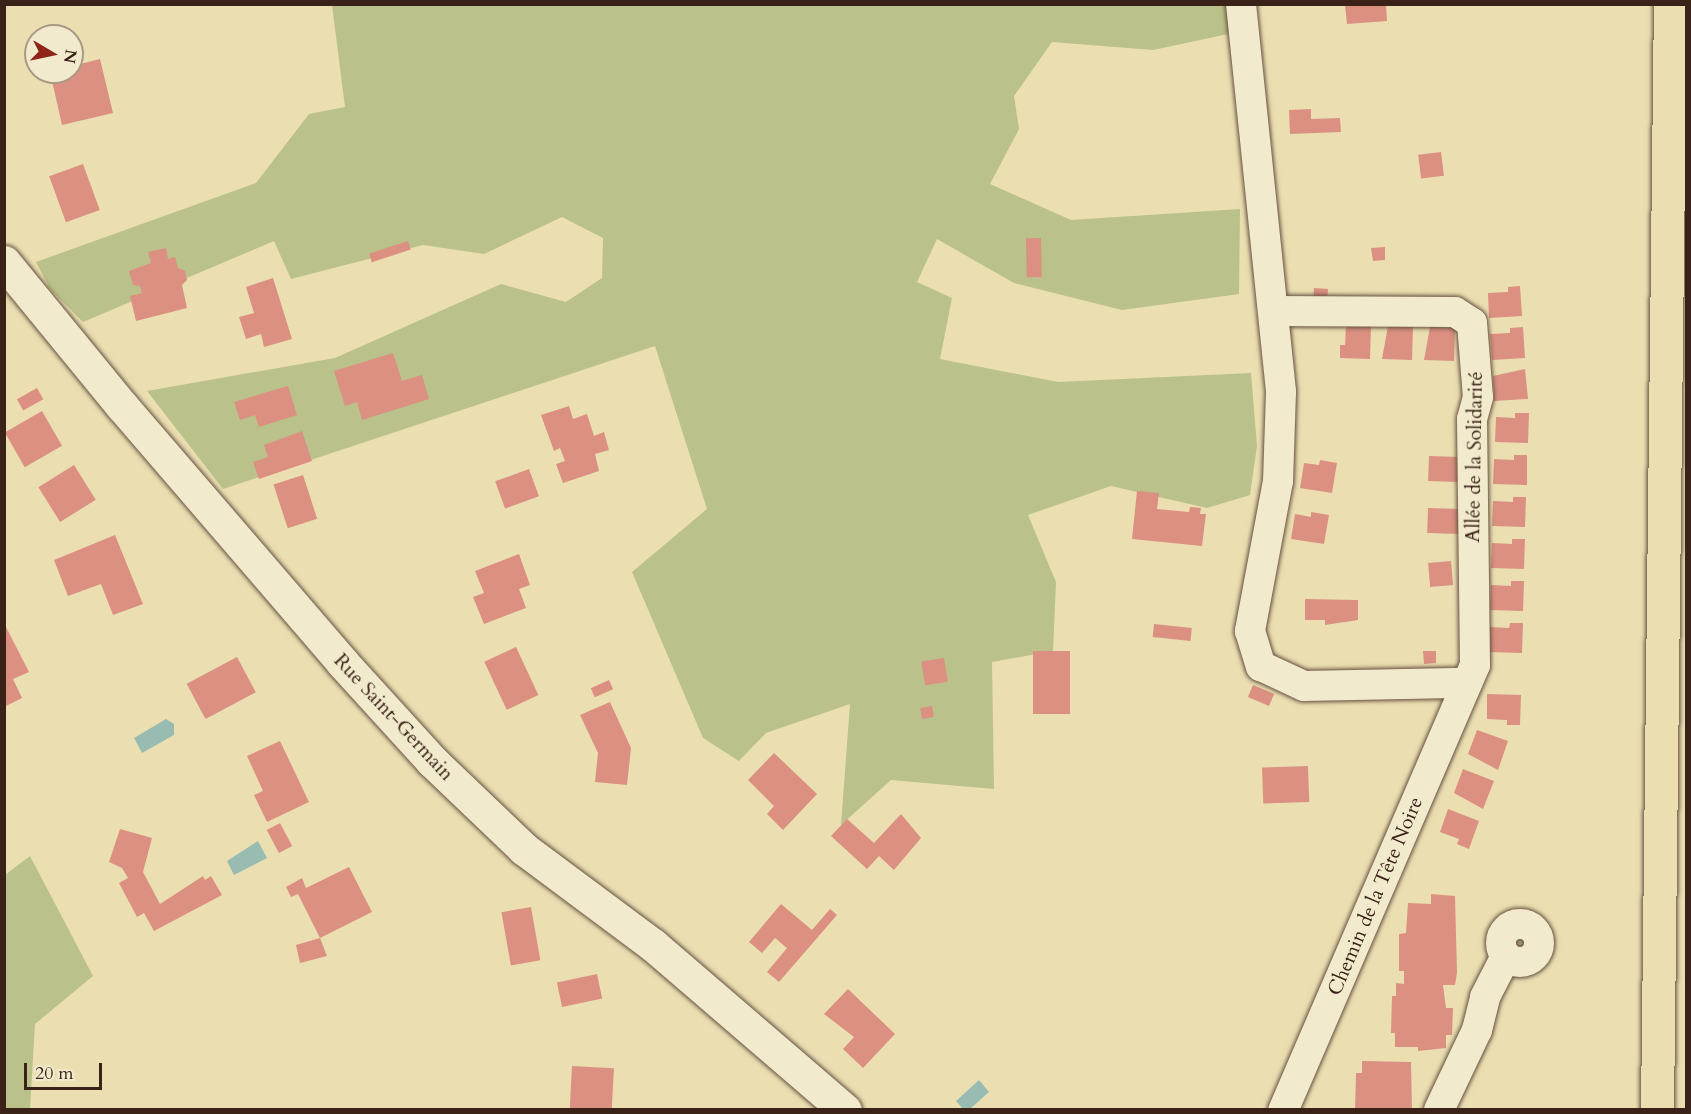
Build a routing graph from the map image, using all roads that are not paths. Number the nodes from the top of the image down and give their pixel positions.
1 (1241, 4) edge
2 (1670, 4) edge
3 (4, 262) edge
4 (1274, 311) junction
5 (1467, 683) junction
6 (1506, 956) dead end
7 (845, 1110) edge
8 (1283, 1110) edge
9 (1439, 1110) edge
10 (1658, 1110) edge

1 - 4 street
2 - 10 highway
3 - 7 street, Rue Saint-Germain
4 - 5 street, Allée de la Solidarité
4 - 5 street
5 - 8 street, Chemin de la Tête Noire
6 - 9 street

